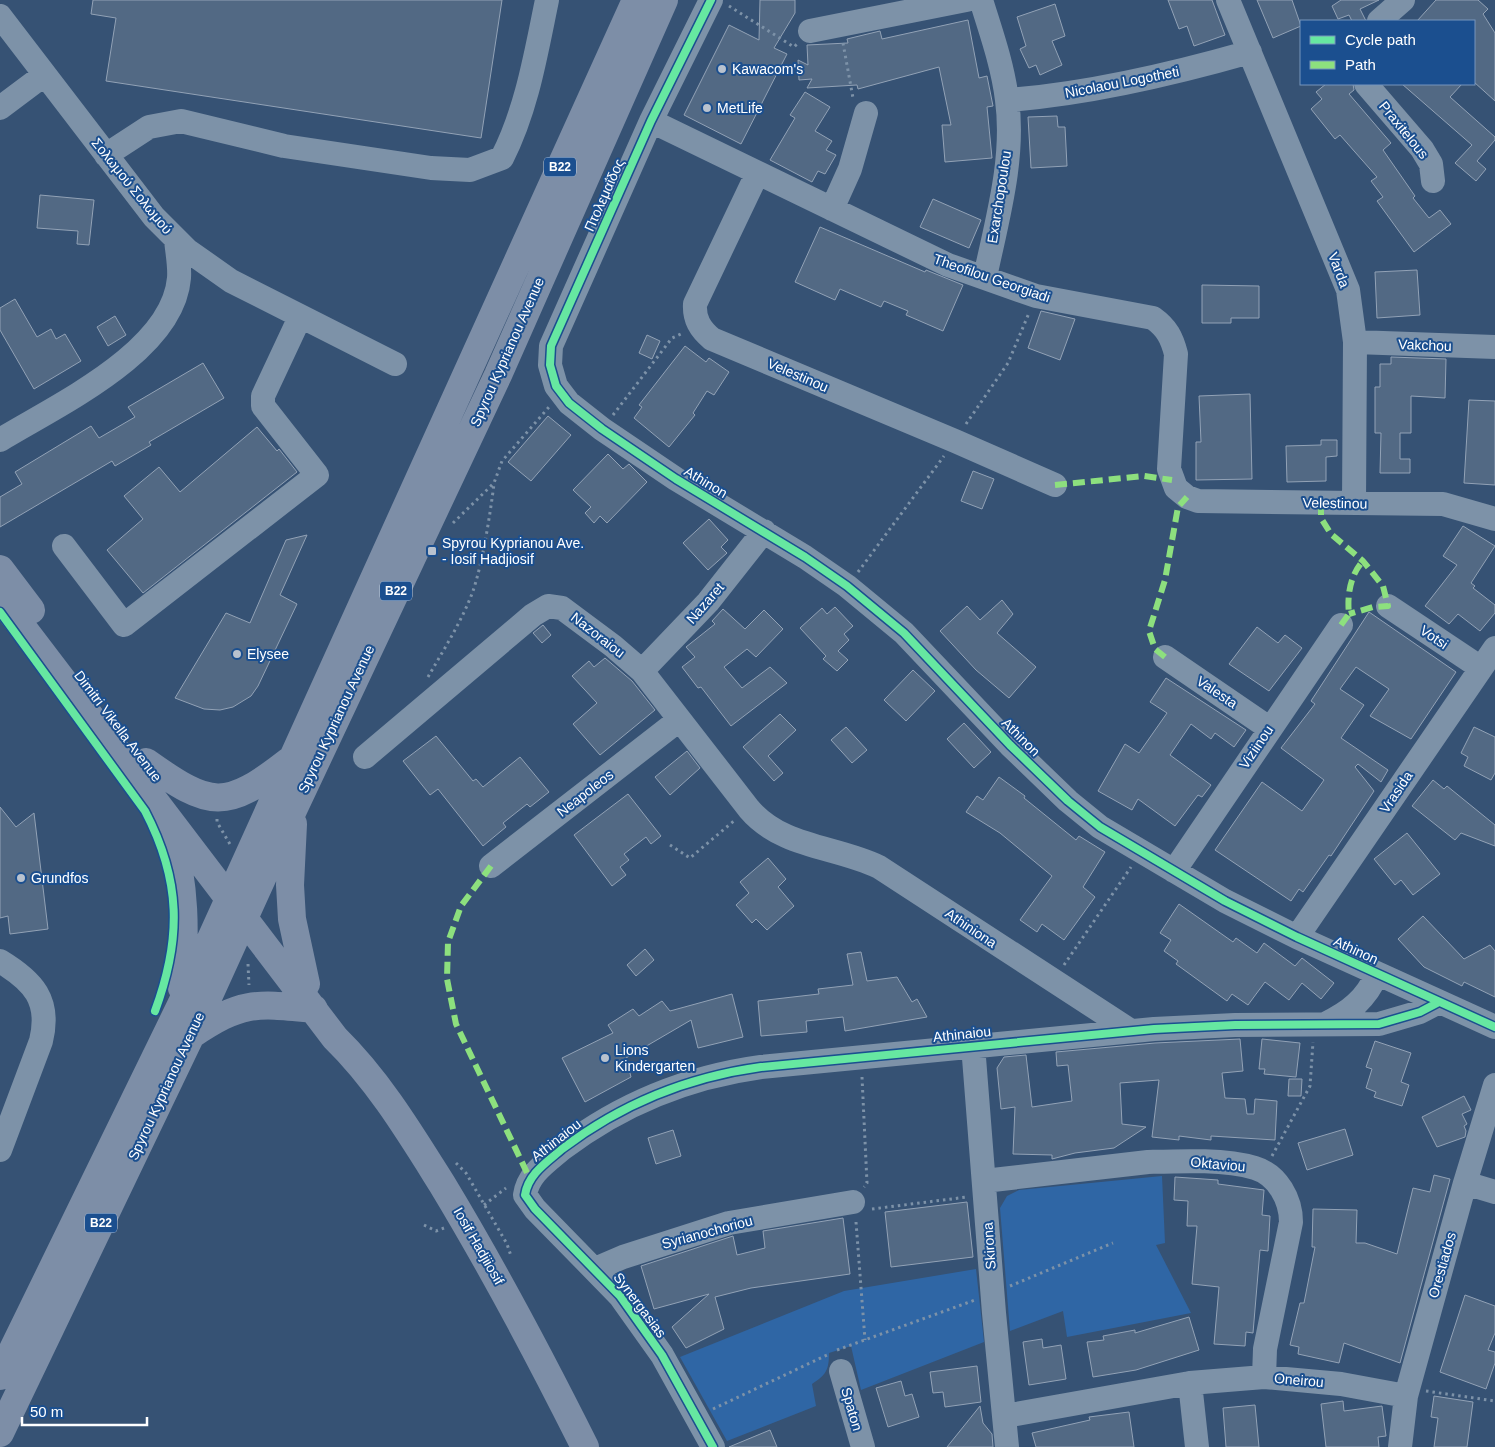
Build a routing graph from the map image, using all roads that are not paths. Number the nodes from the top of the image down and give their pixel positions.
1 (547, 0) edge
2 (636, 0) edge
3 (664, 0) edge
4 (966, 0) edge
5 (981, 0) edge
6 (1228, 0) edge
7 (1404, 0) edge
8 (719, 3) edge
9 (0, 16) edge
10 (1380, 20) edge
11 (810, 31) road end
12 (1243, 54) junction
13 (44, 75) junction
14 (1367, 85) edge
15 (1008, 100) junction
16 (0, 108) edge
17 (866, 113) road end
18 (651, 121) junction
19 (106, 155) junction
20 (757, 174) junction
21 (1433, 181) dead end
22 (832, 210) junction
23 (176, 239) junction
24 (985, 277) junction
25 (300, 317) junction
26 (1355, 342) junction
27 (1495, 348) edge
28 (395, 364) dead end
29 (569, 403) joint
30 (0, 440) edge
31 (1054, 485) dead end
32 (1176, 488) joint
33 (1354, 503) junction
34 (1495, 519) edge
35 (764, 531) junction
36 (64, 546) dead end
37 (0, 569) edge
38 (0, 598) edge
39 (1388, 606) dead end
40 (1341, 625) dead end
41 (1495, 648) edge
42 (1165, 657) dead end
43 (1481, 668) junction
44 (642, 671) junction
45 (680, 720) junction
46 (1269, 728) junction
47 (365, 757) dead end
48 (291, 760) junction
49 (146, 762) junction
50 (294, 808) junction
51 (167, 816) junction
52 (804, 842) joint
53 (491, 866) dead end
54 (1174, 871) junction
55 (238, 903) junction
56 (1297, 937) junction
57 (0, 961) edge
58 (1377, 974) junction
59 (310, 997) junction
60 (1439, 1002) junction
61 (181, 1005) junction
62 (1320, 1024) junction
63 (1495, 1027) edge
64 (1131, 1031) junction
65 (191, 1035) junction
66 (973, 1045) junction
67 (1495, 1085) edge
68 (0, 1150) edge
69 (1465, 1183) junction
70 (985, 1188) junction
71 (525, 1192) joint
72 (1495, 1192) edge
73 (853, 1207) road end
74 (595, 1269) junction
75 (841, 1371) dead end
76 (0, 1376) edge
77 (1264, 1377) junction
78 (1190, 1383) junction
79 (1407, 1392) junction
80 (1005, 1416) junction
81 (0, 1433) edge
82 (585, 1447) edge
83 (713, 1447) edge
84 (863, 1447) edge
85 (1007, 1447) edge
86 (1197, 1447) edge
87 (1400, 1447) edge

1 - 19 street
2 - 48 main road, Spyrou Kyprianou Avenue / B22
3 - 50 main road, Spyrou Kyprianou Avenue / B22
4 - 11 street
5 - 15 street, Exarchopoulou
6 - 12 street, Varda
7 - 10 street
8 - 18 street, Πτολεμαΐδος
9 - 13 street, Σολωμού Σολωμού
12 - 15 street, Nicolaou Logotheti
12 - 26 street, Varda
13 - 16 street
13 - 19 street, Σολωμού Σολωμού
14 - 21 street, Praxitelous
15 - 24 street, Exarchopoulou
17 - 22 street
18 - 20 street, Theofilou Georgiadi
18 - 29 street, Πτολεμαΐδος
19 - 23 street, Σολωμού Σολωμού
20 - 22 street, Theofilou Georgiadi
20 - 31 street, Velestinou
22 - 24 street, Theofilou Georgiadi
23 - 25 street, Σολωμού Σολωμού
23 - 30 street
24 - 32 street, Theofilou Georgiadi
25 - 28 street, Σολωμού Σολωμού
25 - 36 street
26 - 27 street, Vakchou
26 - 33 street, Varda
29 - 35 street, Athinon
32 - 33 street, Velestinou
33 - 34 street, Velestinou
35 - 44 street, Nazaret
35 - 54 street, Athinon
37 - 49 main road, Dimitri Vikella Avenue
38 - 51 main road, Dimitri Vikella Avenue
39 - 43 street, Votsi
40 - 46 street, Viziinou
41 - 43 street, Vrasida
42 - 46 street, Valesta
43 - 56 street, Vrasida
44 - 45 street, Nazoraiou
44 - 47 street, Nazoraiou
45 - 52 street, Nazoraiou
45 - 53 street, Neapoleos
46 - 54 street, Viziinou
48 - 49 main road
48 - 55 main road, Spyrou Kyprianou Avenue / B22
49 - 55 main road, Dimitri Vikella Avenue
50 - 55 main road, Spyrou Kyprianou Avenue / B22
50 - 59 main road
51 - 55 main road, Dimitri Vikella Avenue
51 - 61 main road
52 - 64 street, Athiniona
54 - 56 street, Athinon
55 - 59 main road, Iosif Hadjiiosif
55 - 61 main road, Spyrou Kyprianou Avenue / B22
55 - 65 main road, Spyrou Kyprianou Avenue / B22
56 - 58 street, Athinon
57 - 68 street
58 - 60 street, Athinon
58 - 62 street, Athinaiou
59 - 65 main road
59 - 82 main road, Iosif Hadjiiosif
60 - 62 street, Athinaiou
60 - 63 street, Athinon
61 - 76 main road, Spyrou Kyprianou Avenue / B22
62 - 64 street, Athinaiou
64 - 66 street, Athinaiou
65 - 81 main road, Spyrou Kyprianou Avenue / B22
66 - 70 street, Skirona
66 - 71 street, Athinaiou
67 - 69 street, Orestiados
69 - 72 street
69 - 79 street, Orestiados
70 - 77 street, Oktaviou
70 - 80 street, Skirona
71 - 74 street, Synergasias
73 - 74 street, Syrianochoriou
74 - 83 street, Synergasias
75 - 84 street, Spaton
77 - 78 street, Oneirou
77 - 79 street, Oneirou
78 - 80 street, Oneirou
78 - 86 street
79 - 87 street, Orestiados
80 - 85 street, Skirona

